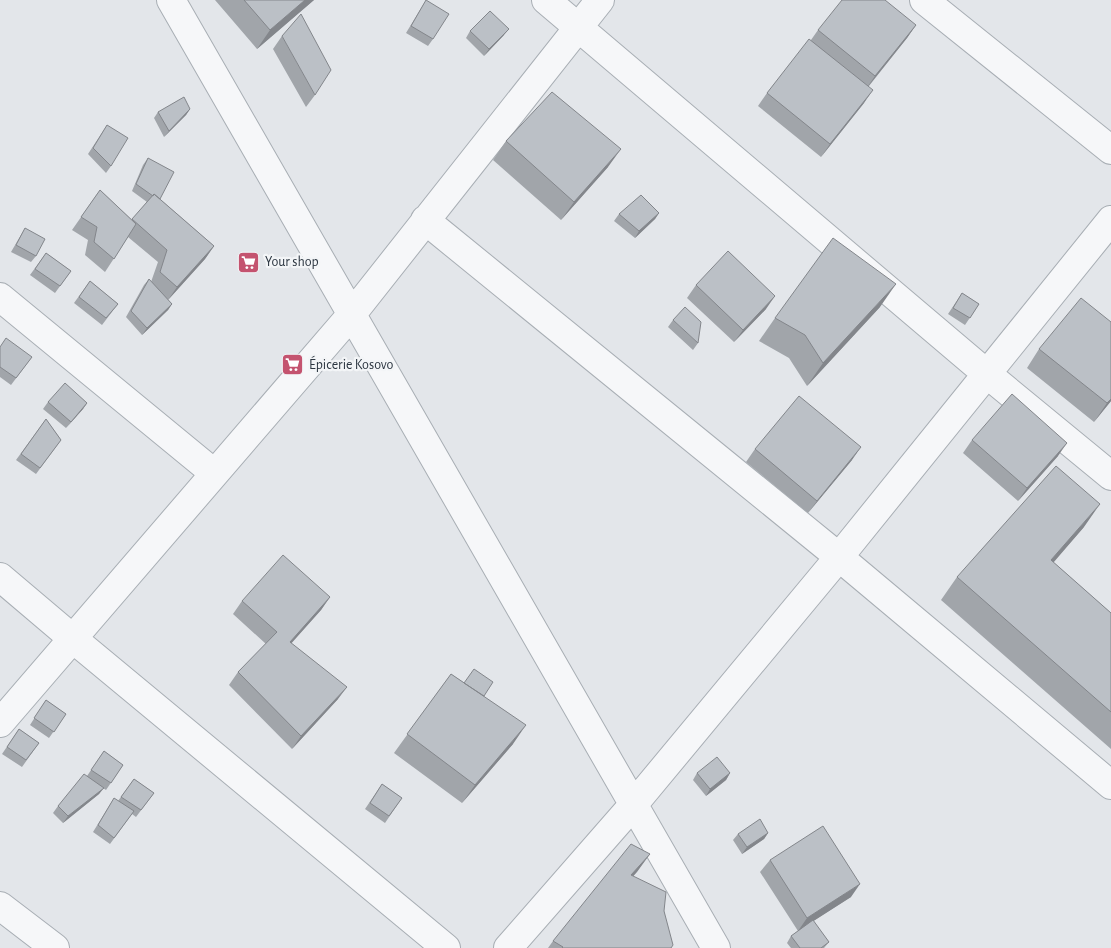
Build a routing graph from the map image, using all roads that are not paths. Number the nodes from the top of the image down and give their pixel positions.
1 (171, 0) edge
2 (546, 0) edge
3 (600, 0) edge
4 (924, 0) edge
5 (578, 27) junction
6 (1111, 150) edge
7 (425, 220) junction
8 (1111, 220) edge
9 (0, 297) edge
10 (352, 314) junction
11 (987, 374) junction
12 (214, 473) junction
13 (1111, 476) edge
14 (839, 557) junction
15 (0, 577) edge
16 (72, 638) junction
17 (0, 722) edge
18 (1111, 785) edge
19 (634, 804) junction
20 (0, 906) edge
21 (55, 948) edge
22 (446, 948) edge
23 (508, 948) edge
24 (716, 948) edge

1 - 10 street
2 - 5 street
3 - 5 street
4 - 6 street
5 - 7 street
5 - 11 street
7 - 10 street
7 - 14 street
8 - 11 street
9 - 12 street
10 - 12 street
10 - 19 street
11 - 13 street
11 - 14 street
12 - 16 street
14 - 18 street
14 - 19 street
15 - 16 street
16 - 17 street
16 - 22 street
19 - 23 street
19 - 24 street
20 - 21 street

